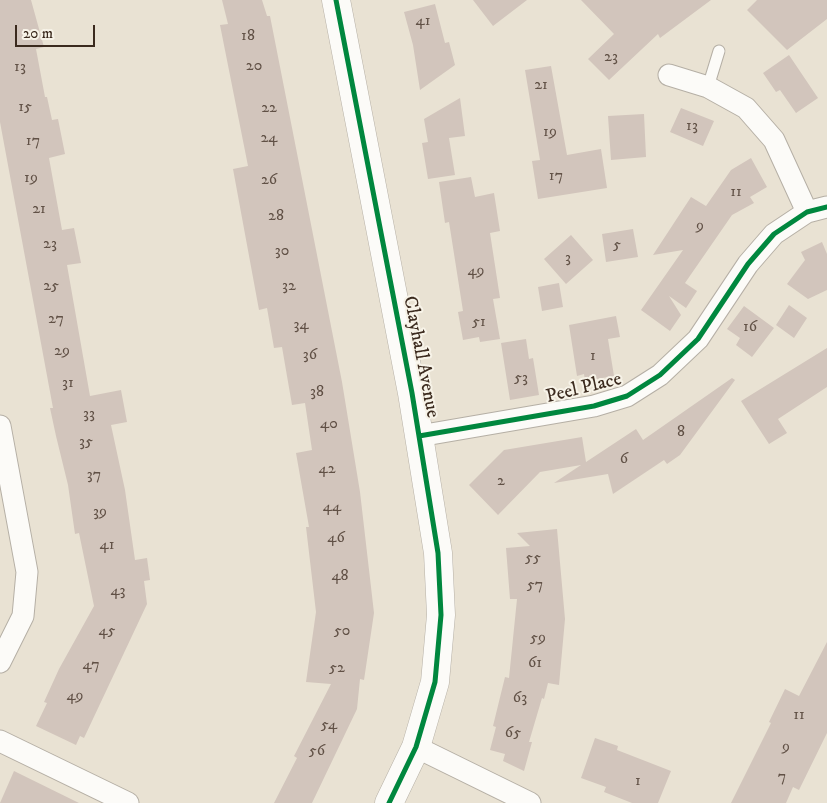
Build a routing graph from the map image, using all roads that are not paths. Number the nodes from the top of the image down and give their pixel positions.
1 (339, 1) edge
2 (719, 51) dead end
3 (669, 75) dead end
4 (708, 87) junction
5 (817, 209) edge
6 (0, 426) edge
7 (419, 436) junction
8 (0, 662) edge
9 (0, 741) edge
10 (416, 747) junction
11 (128, 803) edge
12 (389, 803) edge
13 (530, 803) edge

1 - 7 street, Clayhall Avenue
2 - 4 lane
3 - 4 street, Peel Place
4 - 5 street, Peel Place
5 - 7 street, Peel Place
6 - 8 street
7 - 10 street, Clayhall Avenue
9 - 11 street
10 - 12 street, Clayhall Avenue
10 - 13 street

